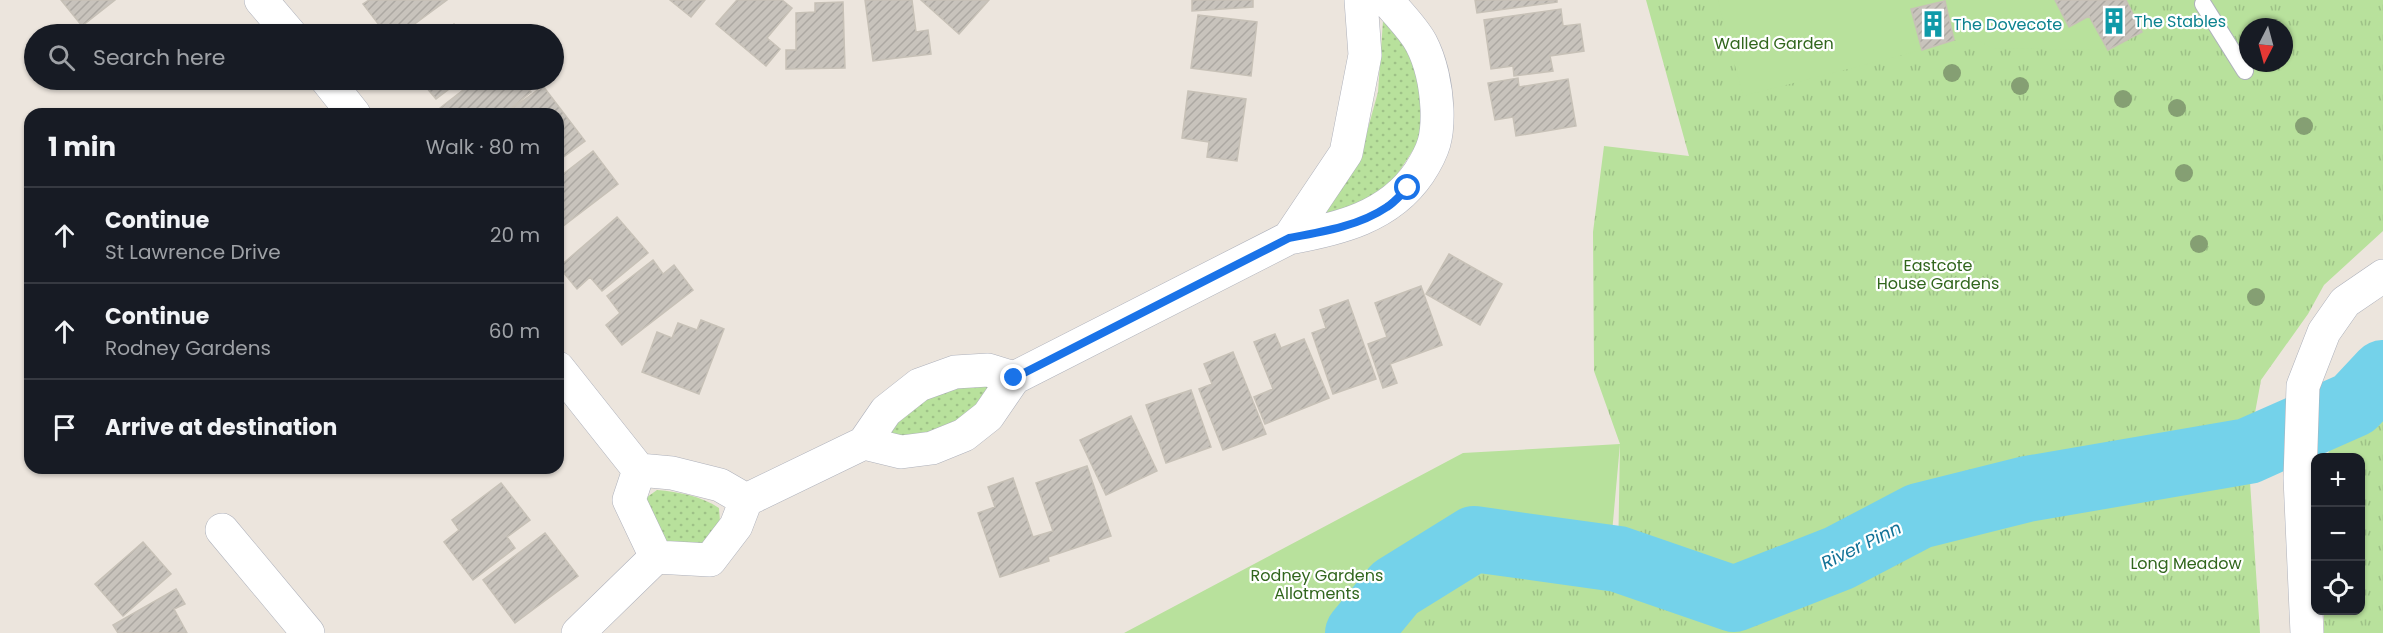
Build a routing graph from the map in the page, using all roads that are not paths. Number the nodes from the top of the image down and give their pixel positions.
1 (261, 0) edge
2 (1361, 0) edge
3 (1387, 0) edge
4 (2203, 4) dead end
5 (281, 24) edge
6 (2239, 61) edge
7 (335, 90) edge
8 (349, 108) edge
9 (1289, 238) junction
10 (2383, 276) edge
11 (564, 376) edge
12 (1014, 378) junction
13 (864, 443) junction
14 (639, 470) junction
15 (746, 500) junction
16 (222, 530) dead end
17 (656, 557) junction
18 (308, 633) edge
19 (579, 633) edge
20 (2307, 633) edge

1 - 5 street
2 - 9 street
3 - 9 street
4 - 6 lane
7 - 8 street
9 - 12 street
10 - 20 street
11 - 14 street
12 - 13 street
12 - 13 street
13 - 15 street
14 - 15 street
14 - 17 street
15 - 17 street
16 - 18 street
17 - 19 street

